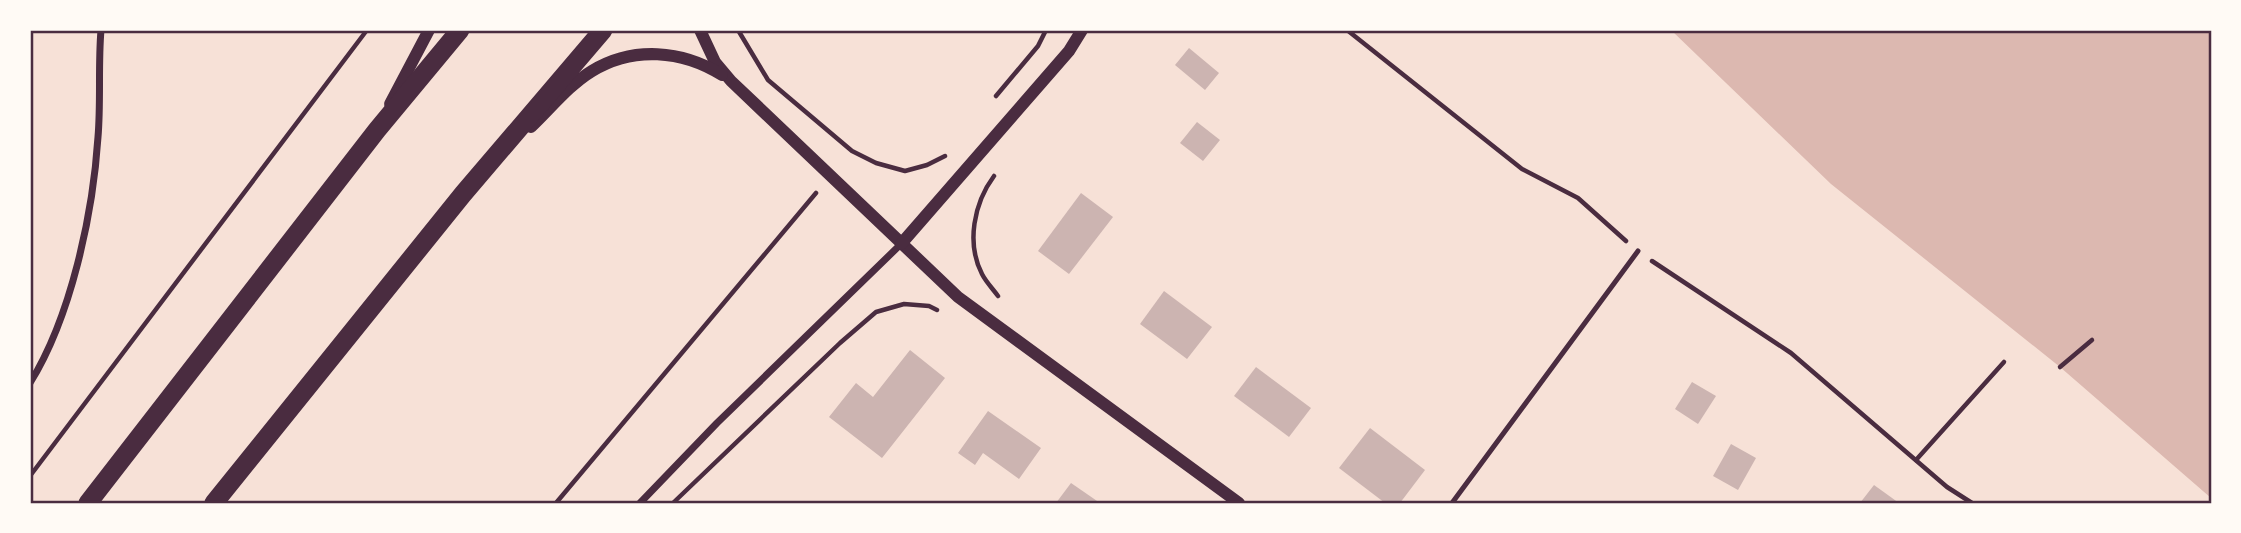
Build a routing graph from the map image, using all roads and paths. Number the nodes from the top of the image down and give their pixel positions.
1 (101, 30) edge
2 (367, 30) edge
3 (429, 30) edge
4 (460, 30) edge
5 (603, 30) edge
6 (700, 30) edge
7 (738, 30) edge
8 (1046, 30) edge
9 (1082, 30) edge
10 (1347, 30) edge
11 (731, 81) junction
12 (988, 105) dead end
13 (377, 130) junction
14 (952, 148) dead end
15 (1001, 166) dead end
16 (820, 188) dead end
17 (463, 194) junction
18 (901, 244) junction
19 (1638, 251) junction
20 (999, 297) dead end
21 (947, 315) dead end
22 (2092, 340) dead end
23 (2004, 362) dead end
24 (2060, 368) dead end
25 (30, 383) edge
26 (1916, 460) junction
27 (30, 476) edge
28 (88, 503) edge
29 (214, 503) edge
30 (556, 503) edge
31 (640, 503) edge
32 (673, 503) edge
33 (1239, 503) edge
34 (1452, 503) edge
35 (1972, 503) edge

1 - 25 street
2 - 27 path
3 - 13 street
4 - 13 highway
5 - 17 highway
6 - 11 street
7 - 14 path
8 - 12 path
9 - 18 street
10 - 19 path
11 - 17 street
11 - 18 street
13 - 28 highway
15 - 20 path
16 - 30 path
17 - 29 highway
18 - 31 street
18 - 33 street
19 - 26 path
19 - 34 lane
21 - 32 path
22 - 24 path
23 - 26 path
26 - 35 path

